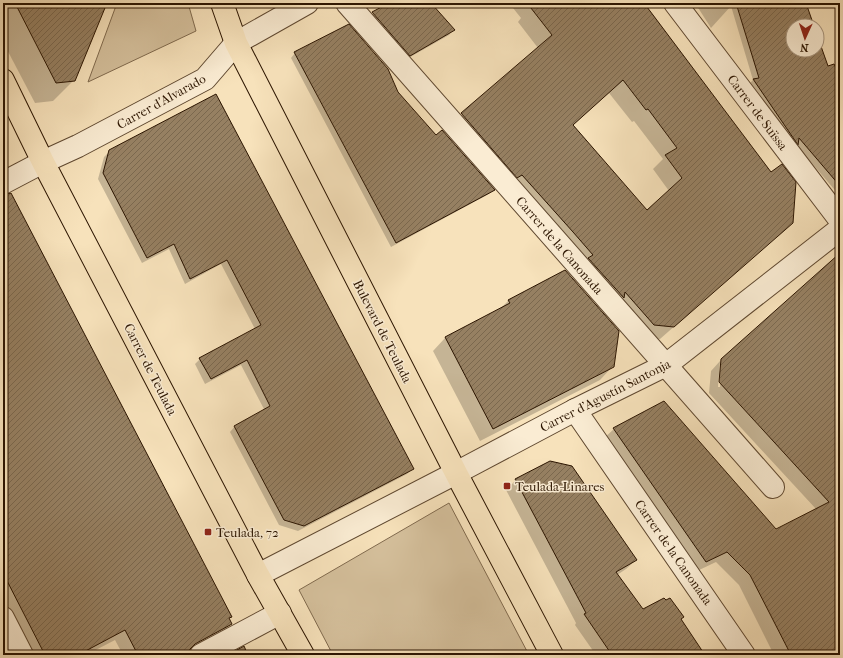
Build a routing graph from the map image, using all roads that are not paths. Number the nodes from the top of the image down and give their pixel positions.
1 (222, 3) edge
2 (307, 3) edge
3 (348, 3) edge
4 (676, 3) edge
5 (236, 43) junction
6 (3, 80) edge
7 (43, 162) junction
8 (3, 183) edge
9 (840, 220) edge
10 (840, 229) edge
11 (666, 365) junction
12 (575, 410) junction
13 (456, 472) junction
14 (773, 487) dead end
15 (258, 575) junction
16 (280, 613) junction
17 (3, 618) edge
18 (22, 655) edge
19 (201, 655) edge
20 (303, 655) edge
21 (552, 655) edge
22 (744, 655) edge

1 - 5 main road, Bulevard de Teulada
2 - 5 street, Carrer d'Alvarado
3 - 11 street, Carrer de la Canonada
4 - 9 street, Carrer de Suïssa
5 - 7 street, Carrer d'Alvarado
5 - 13 main road, Bulevard de Teulada
6 - 7 main road, Carrer de Teulada
7 - 8 street, Carrer d'Alvarado
7 - 15 main road, Carrer de Teulada
10 - 11 street, Carrer d'Agustín Santonja
11 - 12 street, Carrer d'Agustín Santonja
11 - 14 street, Carrer de la Canonada
12 - 13 street, Carrer d'Agustín Santonja
12 - 22 street, Carrer de la Canonada
13 - 15 street, Carrer d'Agustín Santonja
13 - 21 main road, Bulevard de Teulada
15 - 16 main road, Carrer de Teulada
16 - 19 street
16 - 20 main road, Carrer de Teulada
17 - 18 street

